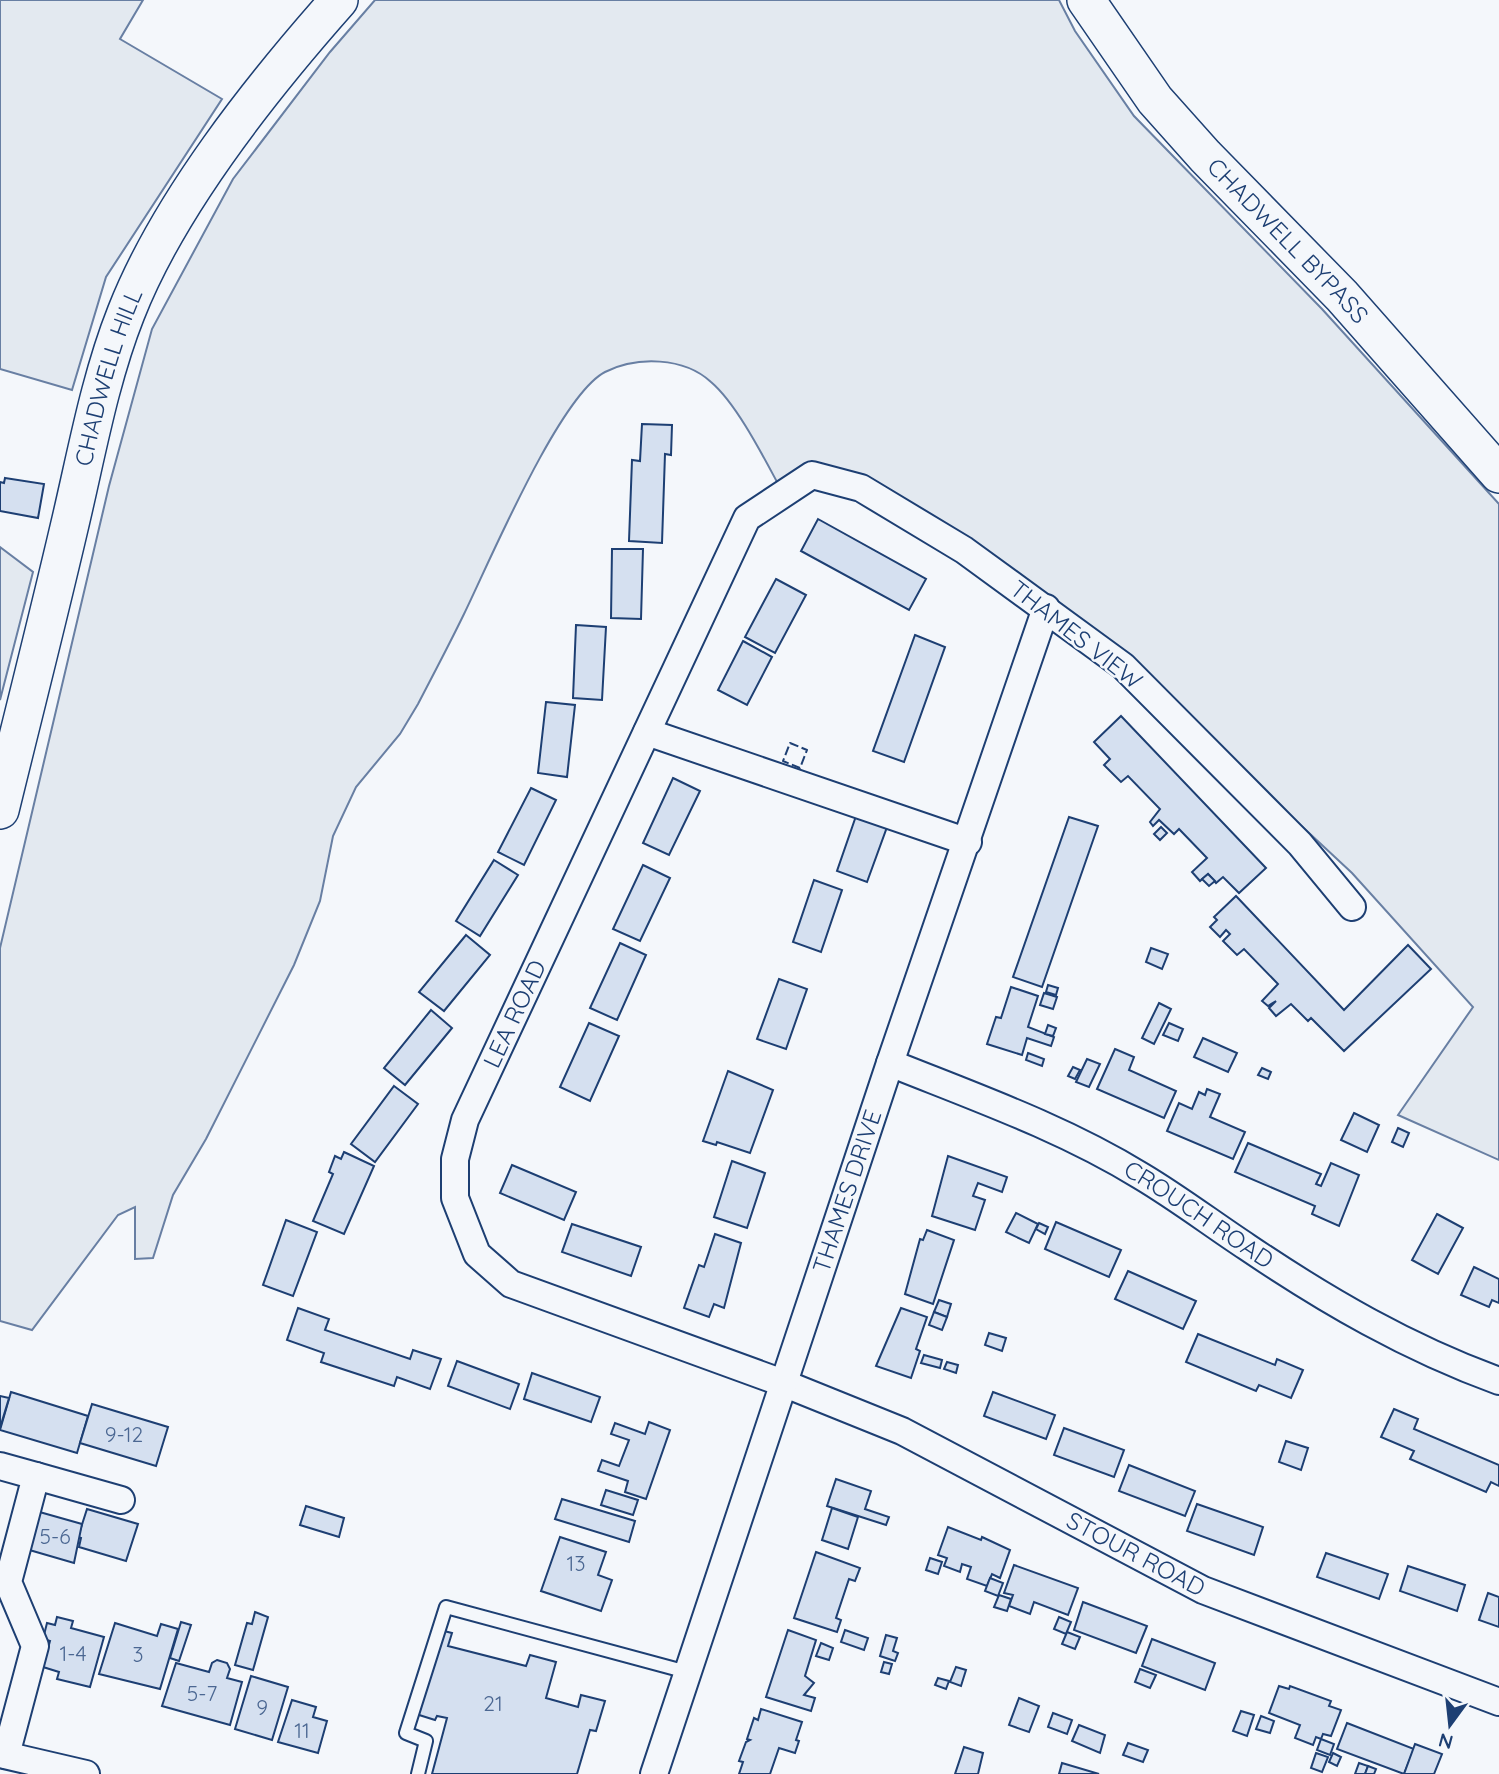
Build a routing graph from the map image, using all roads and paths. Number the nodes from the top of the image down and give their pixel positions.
1 (339, 0) edge
2 (1086, 0) edge
3 (1499, 474) edge
4 (783, 494) joint
5 (1046, 608) junction
6 (647, 732) junction
7 (0, 810) edge
8 (968, 842) junction
9 (1352, 907) dead end
10 (890, 1063) junction
11 (1499, 1381) edge
12 (783, 1383) junction
13 (0, 1466) edge
14 (36, 1476) junction
15 (121, 1500) dead end
16 (687, 1672) junction
17 (1499, 1702) edge
18 (3, 1755) edge
19 (86, 1774) edge
20 (418, 1774) edge
21 (654, 1774) edge

1 - 7 street, CHADWELL HILL
2 - 3 street, CHADWELL BYPASS
4 - 5 street, THAMES VIEW
4 - 6 street, LEA ROAD
5 - 8 street, THAMES DRIVE
5 - 9 street, THAMES VIEW
6 - 8 street
6 - 12 street, LEA ROAD
8 - 10 street, THAMES DRIVE
10 - 11 street, CROUCH ROAD
10 - 12 street, THAMES DRIVE
12 - 16 street, THAMES DRIVE
12 - 17 street, STOUR ROAD
13 - 14 street
14 - 15 street
14 - 18 street
16 - 20 lane
16 - 21 street, THAMES DRIVE
18 - 19 street

